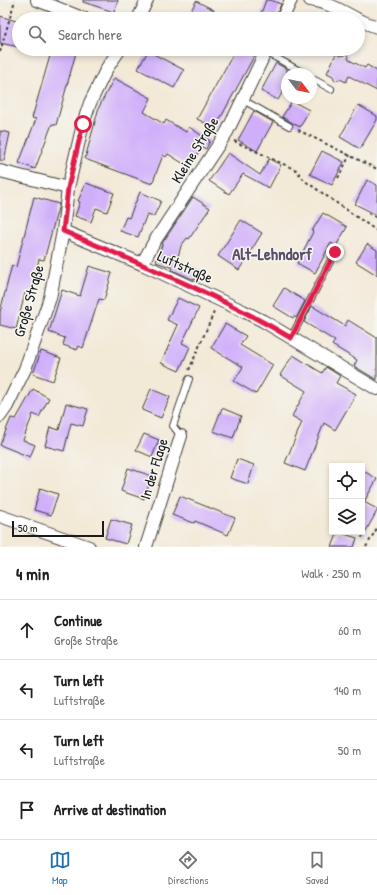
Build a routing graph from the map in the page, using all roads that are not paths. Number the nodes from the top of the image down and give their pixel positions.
1 (37, 0) edge
2 (148, 0) edge
3 (291, 0) edge
4 (310, 0) edge
5 (67, 12) edge
6 (142, 12) edge
7 (285, 12) edge
8 (345, 12) edge
9 (365, 22) edge
10 (377, 27) edge
11 (116, 56) edge
12 (265, 56) edge
13 (275, 56) edge
14 (295, 68) edge
15 (317, 81) edge
16 (331, 89) dead end
17 (243, 100) junction
18 (289, 126) road end
19 (0, 171) edge
20 (68, 188) junction
21 (63, 231) junction
22 (335, 252) dead end
23 (142, 264) junction
24 (291, 338) junction
25 (189, 379) road end
26 (377, 389) edge
27 (0, 416) edge
28 (181, 436) joint
29 (0, 516) edge
30 (89, 547) edge
31 (146, 547) edge

1 - 5 street
2 - 6 street
3 - 7 street
4 - 8 street
9 - 10 street
11 - 20 street, Große Straße
12 - 17 street, Kleine Straße
13 - 14 lane
15 - 16 lane
17 - 18 lane
17 - 23 street, Kleine Straße
19 - 20 street
20 - 21 street, Große Straße
21 - 23 street, Luftstraße
21 - 27 street, Große Straße
22 - 24 lane
23 - 24 street, Luftstraße
24 - 26 street, Luftstraße
25 - 28 lane, In der Flage
28 - 31 street, In der Flage
29 - 30 street

